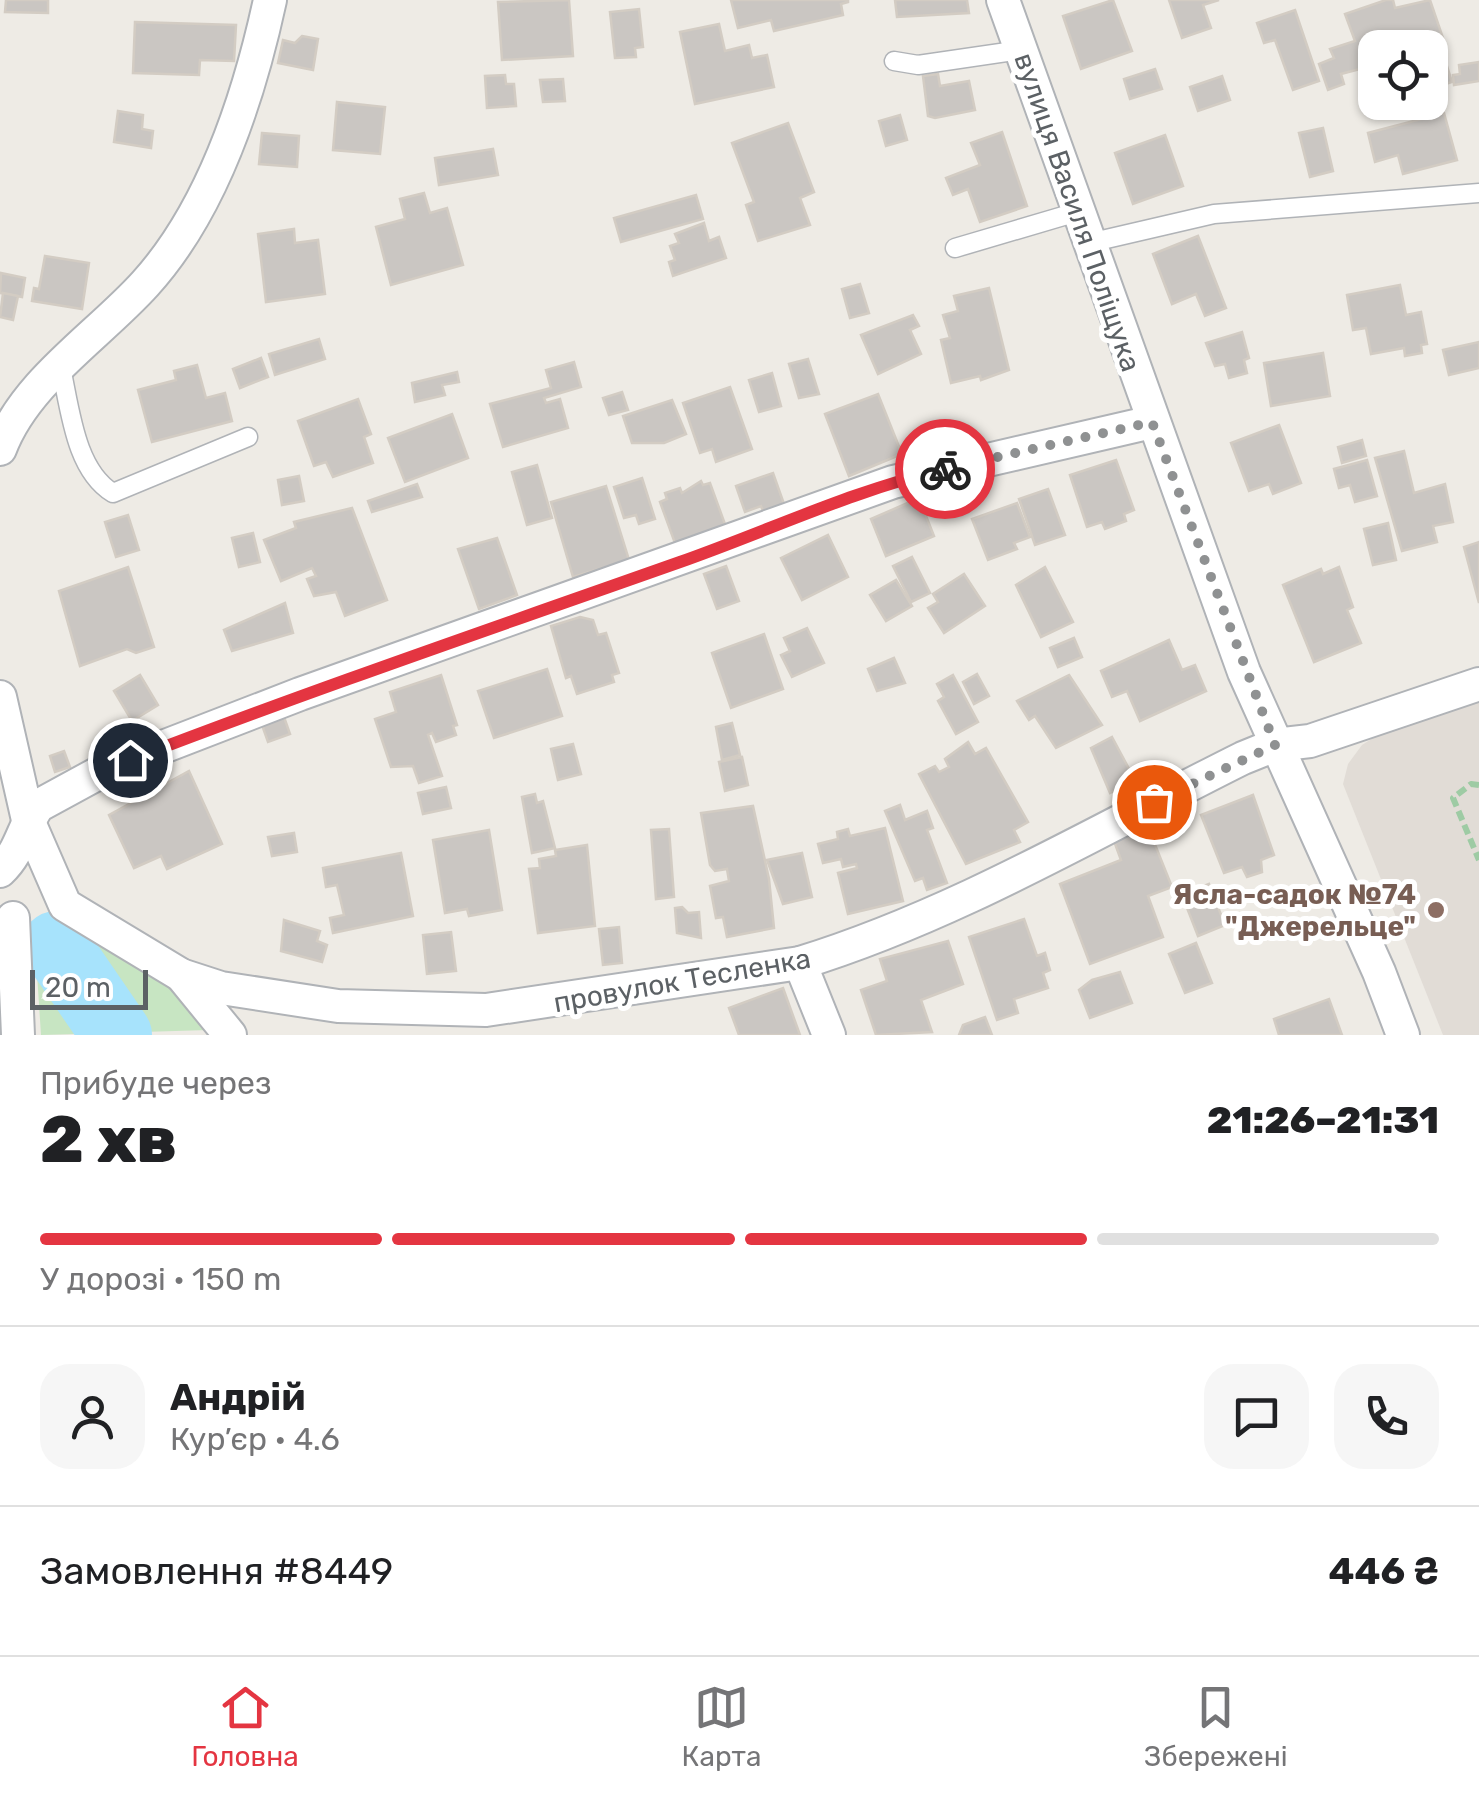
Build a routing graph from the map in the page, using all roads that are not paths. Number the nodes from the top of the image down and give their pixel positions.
1 (270, 0) edge
2 (1003, 0) edge
3 (1021, 50) junction
4 (894, 61) dead end
5 (1479, 192) edge
6 (1077, 212) junction
7 (1089, 243) junction
8 (954, 248) dead end
9 (62, 368) junction
10 (1152, 422) junction
11 (248, 437) dead end
12 (0, 449) edge
13 (1479, 684) edge
14 (0, 697) edge
15 (1275, 745) junction
16 (28, 820) junction
17 (0, 871) edge
18 (73, 913) junction
19 (6, 919) edge
20 (800, 962) junction
21 (181, 975) junction
22 (18, 1035) edge
23 (230, 1035) edge
24 (829, 1035) edge
25 (1403, 1035) edge

1 - 9 street
2 - 3 street, вулиця Василя Поліщука
3 - 4 lane
3 - 6 street, вулиця Василя Поліщука
5 - 7 lane
6 - 7 street, вулиця Василя Поліщука
6 - 8 lane
7 - 10 street, вулиця Василя Поліщука
9 - 11 lane
9 - 12 street
10 - 15 street, вулиця Василя Поліщука
10 - 16 street
13 - 15 street, провулок Тесленка
14 - 16 street, провулок Тесленка
15 - 20 street, провулок Тесленка
15 - 25 street, вулиця Василя Поліщука
16 - 17 street
16 - 18 street, провулок Тесленка
18 - 19 street
18 - 21 street, провулок Тесленка
19 - 22 street
20 - 21 street, провулок Тесленка
20 - 24 street
21 - 23 street

